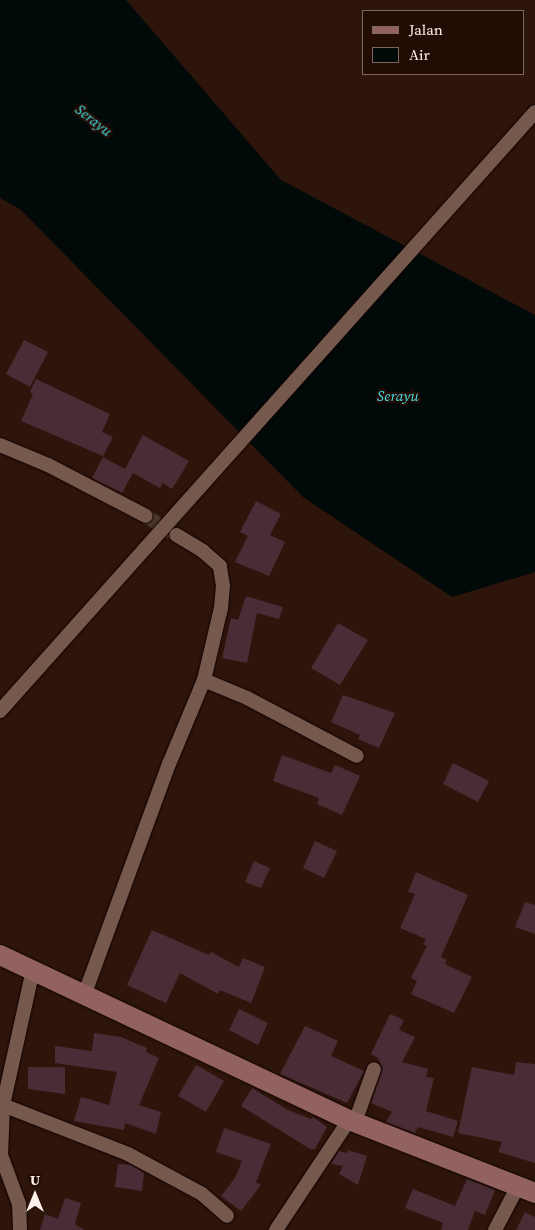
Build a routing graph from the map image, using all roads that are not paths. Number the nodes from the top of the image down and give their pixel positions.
1 (535, 112) edge
2 (0, 445) edge
3 (146, 516) tunnel mouth
4 (176, 536) tunnel mouth
5 (204, 680) junction
6 (0, 711) edge
7 (357, 756) dead end
8 (0, 955) edge
9 (33, 970) junction
10 (85, 993) junction
11 (374, 1069) dead end
12 (2, 1104) edge
13 (352, 1121) junction
14 (526, 1189) edge
15 (228, 1216) dead end
16 (20, 1230) edge
17 (276, 1230) edge
18 (495, 1230) edge

1 - 6 street
2 - 3 street
4 - 5 street
5 - 7 street
5 - 10 street
8 - 9 main road
9 - 10 main road
9 - 12 street
10 - 13 main road
11 - 13 street
12 - 15 street
12 - 16 street
13 - 14 main road
13 - 17 street
14 - 18 street

